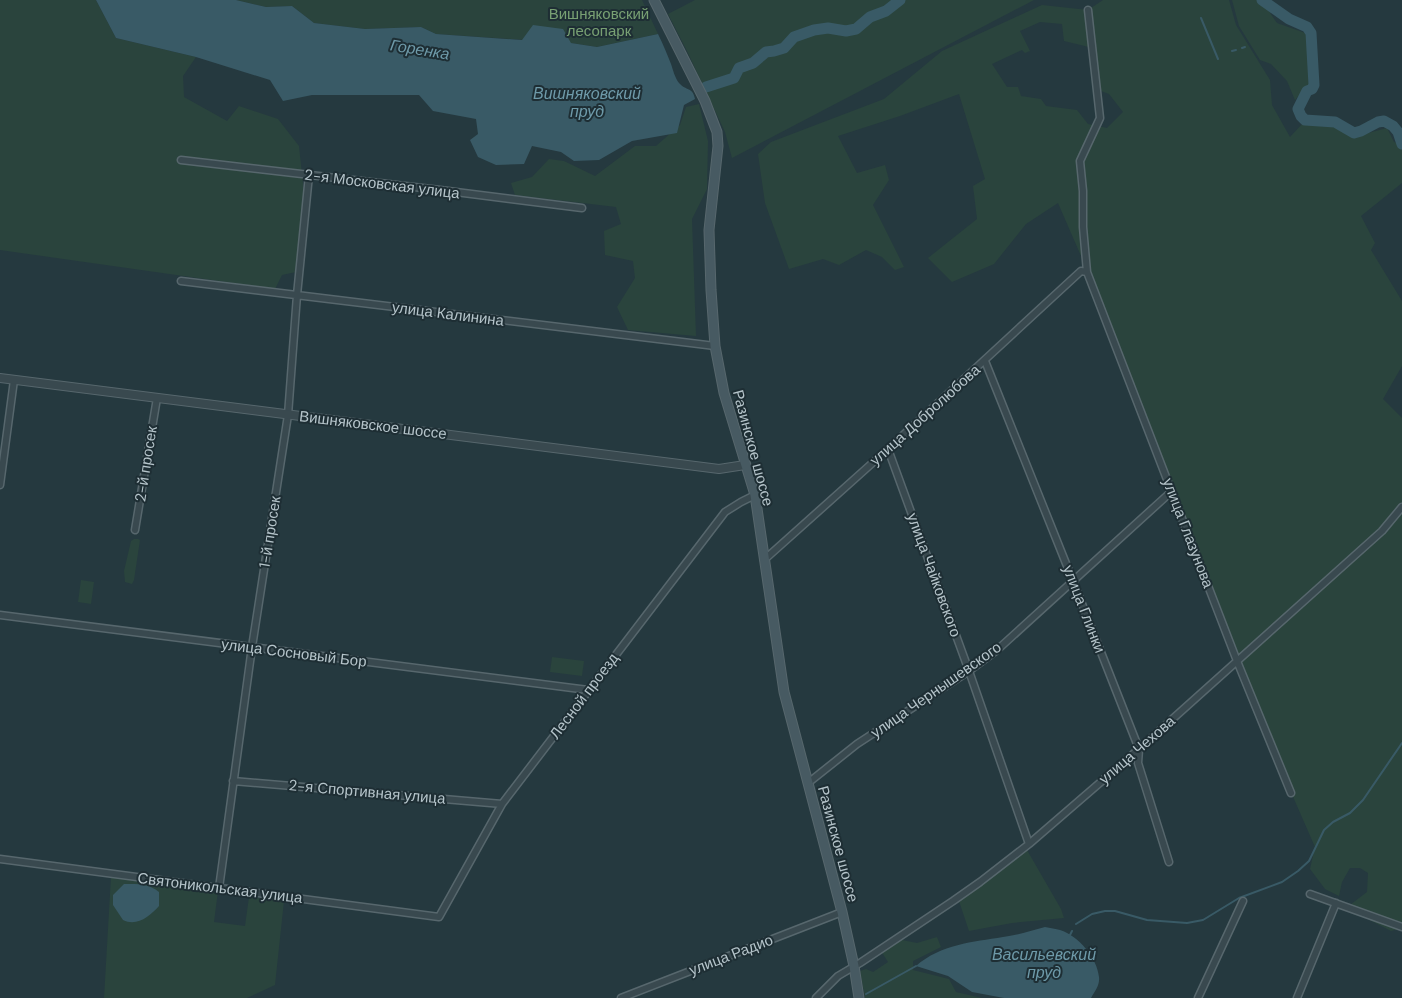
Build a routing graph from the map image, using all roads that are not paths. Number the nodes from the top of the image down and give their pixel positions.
1 (654, 0) edge
2 (1088, 10) dead end
3 (181, 160) dead end
4 (308, 175) junction
5 (582, 208) dead end
6 (1087, 272) junction
7 (181, 281) dead end
8 (297, 296) junction
9 (715, 346) junction
10 (985, 361) junction
11 (0, 378) edge
12 (14, 380) junction
13 (157, 398) junction
14 (288, 415) junction
15 (888, 449) junction
16 (746, 465) junction
17 (0, 485) edge
18 (1172, 491) junction
19 (754, 495) junction
20 (1401, 509) edge
21 (135, 530) dead end
22 (764, 560) junction
23 (1073, 581) junction
24 (0, 615) edge
25 (252, 647) junction
26 (1238, 661) junction
27 (969, 671) junction
28 (588, 690) junction
29 (1139, 749) junction
30 (233, 781) junction
31 (808, 783) junction
32 (1291, 793) dead end
33 (502, 804) junction
34 (1029, 844) junction
35 (0, 859) edge
36 (1169, 862) dead end
37 (219, 888) junction
38 (1310, 894) dead end
39 (1243, 901) dead end
40 (1336, 903) junction
41 (842, 912) junction
42 (440, 917) joint
43 (1402, 927) edge
44 (854, 966) junction
45 (621, 998) edge
46 (816, 998) edge
47 (859, 998) edge
48 (1198, 998) edge
49 (1297, 998) edge

1 - 9 main road, Разинское шоссе
2 - 6 street, улица Глазунова
3 - 4 street, 2-я Московская улица
4 - 5 street, 2-я Московская улица
4 - 8 street, 1-й просек
6 - 10 street, улица Добролюбова
6 - 18 street, улица Глазунова
7 - 8 street, улица Калинина
8 - 9 street, улица Калинина
8 - 14 street, 1-й просек
9 - 16 main road, Разинское шоссе
10 - 15 street, улица Добролюбова
10 - 23 street, улица Глинки
11 - 12 street, Вишняковское шоссе
12 - 13 street, Вишняковское шоссе
12 - 17 street
13 - 14 street, Вишняковское шоссе
13 - 21 street, 2-й просек
14 - 16 street, Вишняковское шоссе
14 - 25 street, 1-й просек
15 - 22 street, улица Добролюбова
15 - 27 street, улица Чайковского
16 - 19 main road, Разинское шоссе
18 - 23 street, улица Чернышевского
18 - 26 street, улица Глазунова
19 - 22 main road, Разинское шоссе
19 - 28 street, Лесной проезд
20 - 26 street, улица Чехова
22 - 31 main road, Разинское шоссе
23 - 27 street, улица Чернышевского
23 - 29 street, улица Глинки
24 - 25 street, улица Сосновый Бор
25 - 28 street, улица Сосновый Бор
25 - 30 street, 1-й просек
26 - 29 street, улица Чехова
26 - 32 street, улица Глазунова
27 - 31 street, улица Чернышевского
27 - 34 street, улица Чайковского
28 - 33 street, Лесной проезд
29 - 34 street, улица Чехова
29 - 36 street, улица Глинки
30 - 33 street, 2-я Спортивная улица
30 - 37 street, 1-й просек
31 - 41 main road, Разинское шоссе
33 - 42 street, Лесной проезд
34 - 44 street, улица Чехова
35 - 37 street, Святоникольская улица
37 - 42 street, Святоникольская улица
38 - 40 street
39 - 48 street
40 - 43 street
40 - 49 street
41 - 44 main road, Разинское шоссе
41 - 45 street, улица Радио
44 - 46 street, улица Чехова
44 - 47 main road, Разинское шоссе

